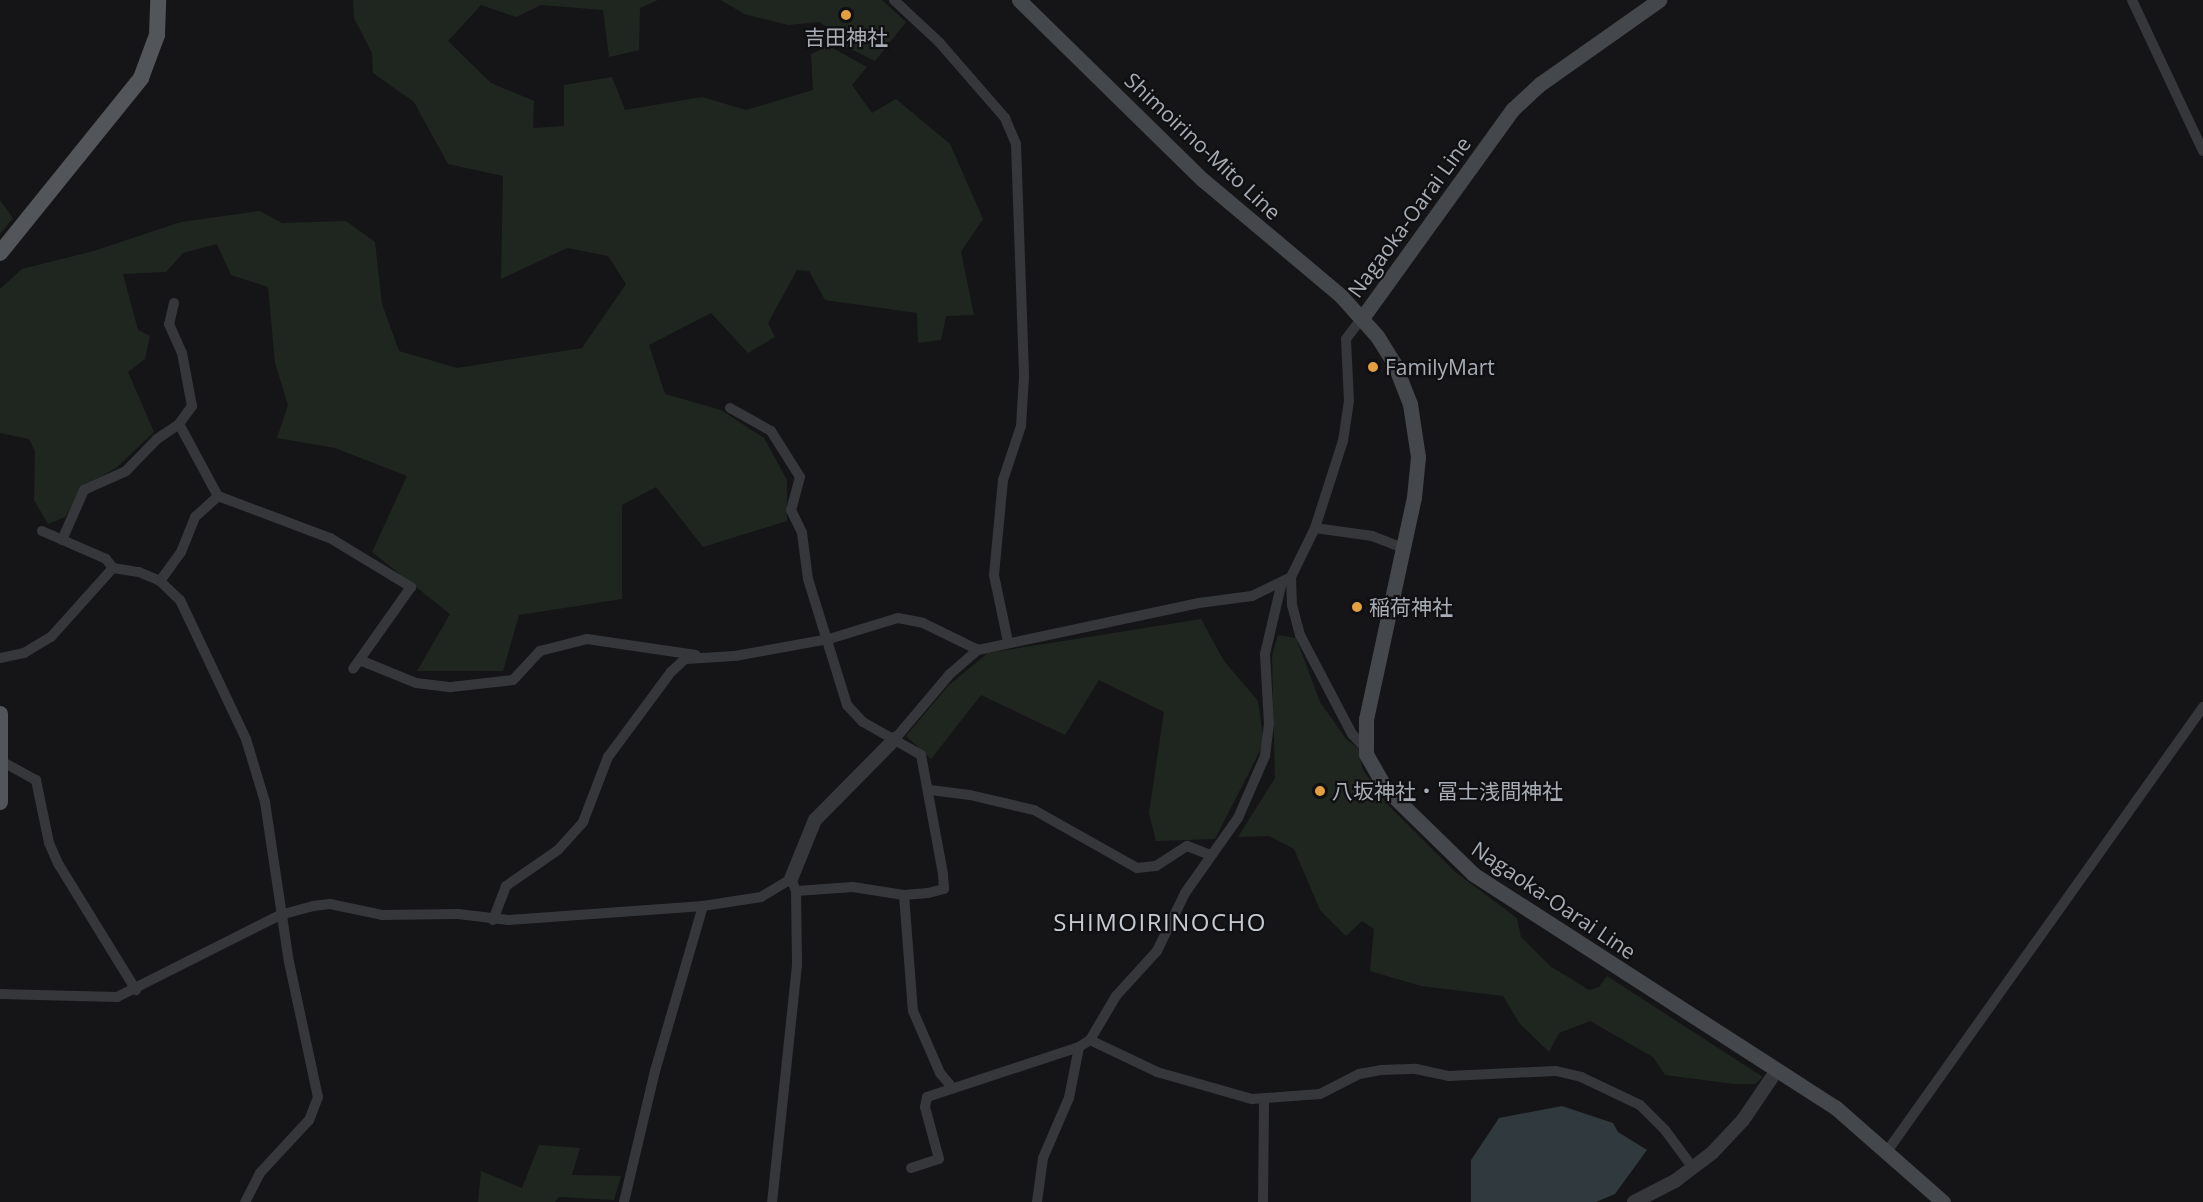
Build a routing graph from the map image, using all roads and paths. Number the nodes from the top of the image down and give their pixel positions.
1 (158, 0) edge
2 (894, 0) edge
3 (1019, 0) edge
4 (1659, 0) edge
5 (2132, 0) edge
6 (2202, 147) edge
7 (0, 253) edge
8 (174, 303) dead end
9 (1362, 318) junction
10 (730, 408) dead end
11 (179, 424) junction
12 (218, 496) junction
13 (1315, 528) junction
14 (42, 531) dead end
15 (62, 540) junction
16 (1403, 548) junction
17 (113, 568) junction
18 (1291, 577) junction
19 (160, 581) junction
20 (1281, 586) junction
21 (829, 639) junction
22 (1008, 642) junction
23 (978, 650) junction
24 (699, 656) junction
25 (0, 658) edge
26 (362, 661) junction
27 (353, 669) dead end
28 (2203, 707) edge
29 (0, 714) edge
30 (895, 740) junction
31 (1365, 747) junction
32 (3, 762) junction
33 (930, 790) junction
34 (0, 802) edge
35 (1210, 855) junction
36 (793, 885) junction
37 (904, 895) junction
38 (704, 906) junction
39 (280, 915) junction
40 (493, 920) junction
41 (136, 990) junction
42 (0, 994) edge
43 (1090, 1040) junction
44 (1079, 1047) junction
45 (1777, 1070) junction
46 (951, 1086) junction
47 (1264, 1100) junction
48 (1888, 1150) junction
49 (911, 1168) dead end
50 (1693, 1168) junction
51 (245, 1202) edge
52 (624, 1202) edge
53 (772, 1202) edge
54 (1037, 1202) edge
55 (1263, 1202) edge
56 (1634, 1202) edge
57 (1943, 1202) edge

1 - 7 main road
2 - 22 street
3 - 9 main road, Shimoirino-Mito Line
4 - 9 main road, Nagaoka-Oarai Line
5 - 6 street
8 - 11 street
9 - 13 street
9 - 16 main road, Nagaoka-Oarai Line
10 - 21 street
11 - 12 street
11 - 15 street
12 - 19 street
12 - 26 street
13 - 16 street
13 - 18 street
14 - 15 street
15 - 17 street
16 - 31 main road, Nagaoka-Oarai Line
17 - 19 street
17 - 25 street
18 - 20 street
18 - 31 street
19 - 39 street
20 - 22 street
20 - 35 street
21 - 23 street
21 - 24 street
21 - 30 street
22 - 23 street
23 - 30 street
24 - 26 street
24 - 40 street
26 - 27 street
28 - 48 street
29 - 32 main road
30 - 33 street
30 - 36 street
31 - 45 main road, Nagaoka-Oarai Line
32 - 34 main road
32 - 41 street
33 - 35 street
33 - 37 street
35 - 43 street
36 - 37 street
36 - 38 street
36 - 53 street
37 - 46 street
38 - 40 street
38 - 52 street
39 - 40 street
39 - 41 street
39 - 51 street
41 - 42 street
43 - 44 street
43 - 47 street
44 - 46 street
44 - 54 street
45 - 48 main road, Nagaoka-Oarai Line
45 - 50 street
46 - 49 street
47 - 50 street
47 - 55 street
48 - 57 main road, Nagaoka-Oarai Line
50 - 56 street

